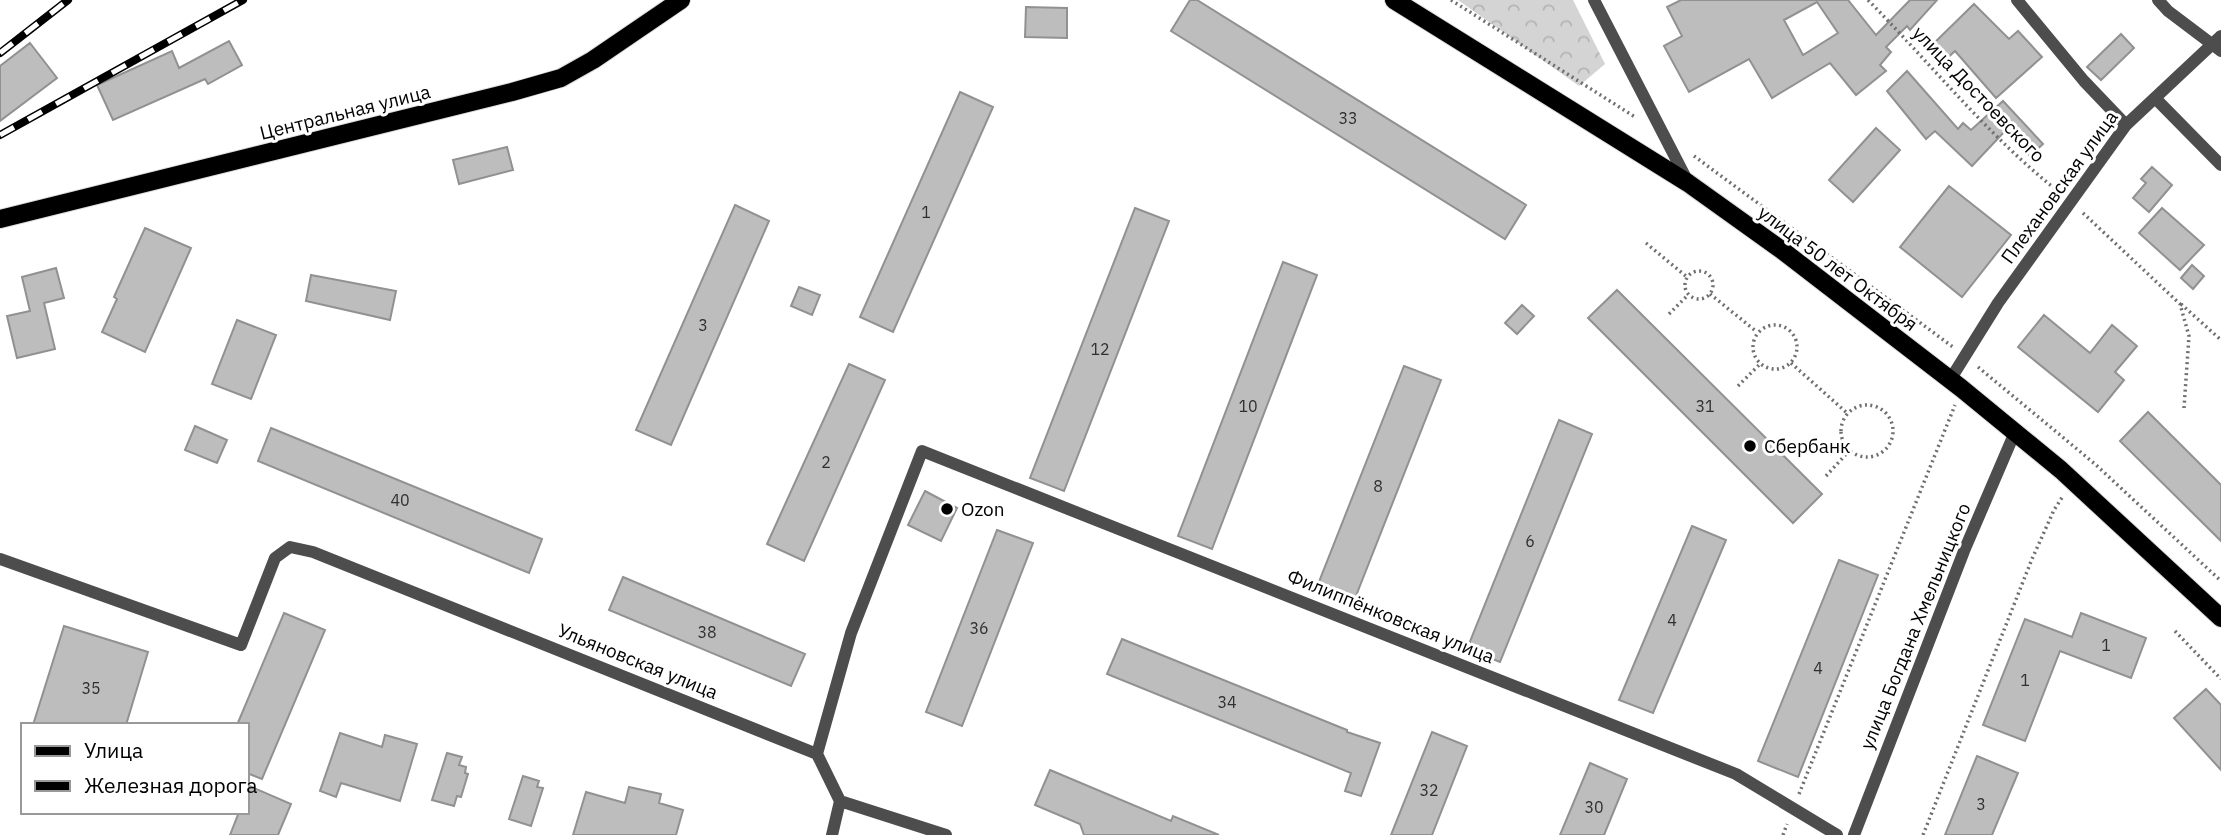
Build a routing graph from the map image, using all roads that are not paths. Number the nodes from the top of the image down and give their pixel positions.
1 (681, 0) edge
2 (1394, 0) edge
3 (1594, 0) edge
4 (2017, 0) edge
5 (2158, 0) edge
6 (2218, 45) edge
7 (2155, 97) junction
8 (2126, 125) junction
9 (2221, 165) edge
10 (1688, 183) junction
11 (0, 219) edge
12 (1956, 384) junction
13 (2015, 432) junction
14 (0, 559) edge
15 (2221, 618) edge
16 (817, 754) junction
17 (840, 801) junction
18 (832, 835) edge
19 (946, 835) edge
20 (1837, 835) edge
21 (1854, 835) edge

1 - 11 main road, Центральная улица
2 - 10 main road, улица 50 лет Октября
3 - 10 street
4 - 8 street
5 - 6 street
6 - 7 street, Плехановская улица
7 - 8 street, Плехановская улица
7 - 9 street
8 - 12 street, Плехановская улица
10 - 12 main road, улица 50 лет Октября
12 - 13 main road, улица 50 лет Октября
13 - 15 main road, улица 50 лет Октября
13 - 21 street, улица Богдана Хмельницкого
14 - 16 street, Ульяновская улица
16 - 17 street
16 - 20 street, Филиппёнковская улица
17 - 18 street
17 - 19 street

